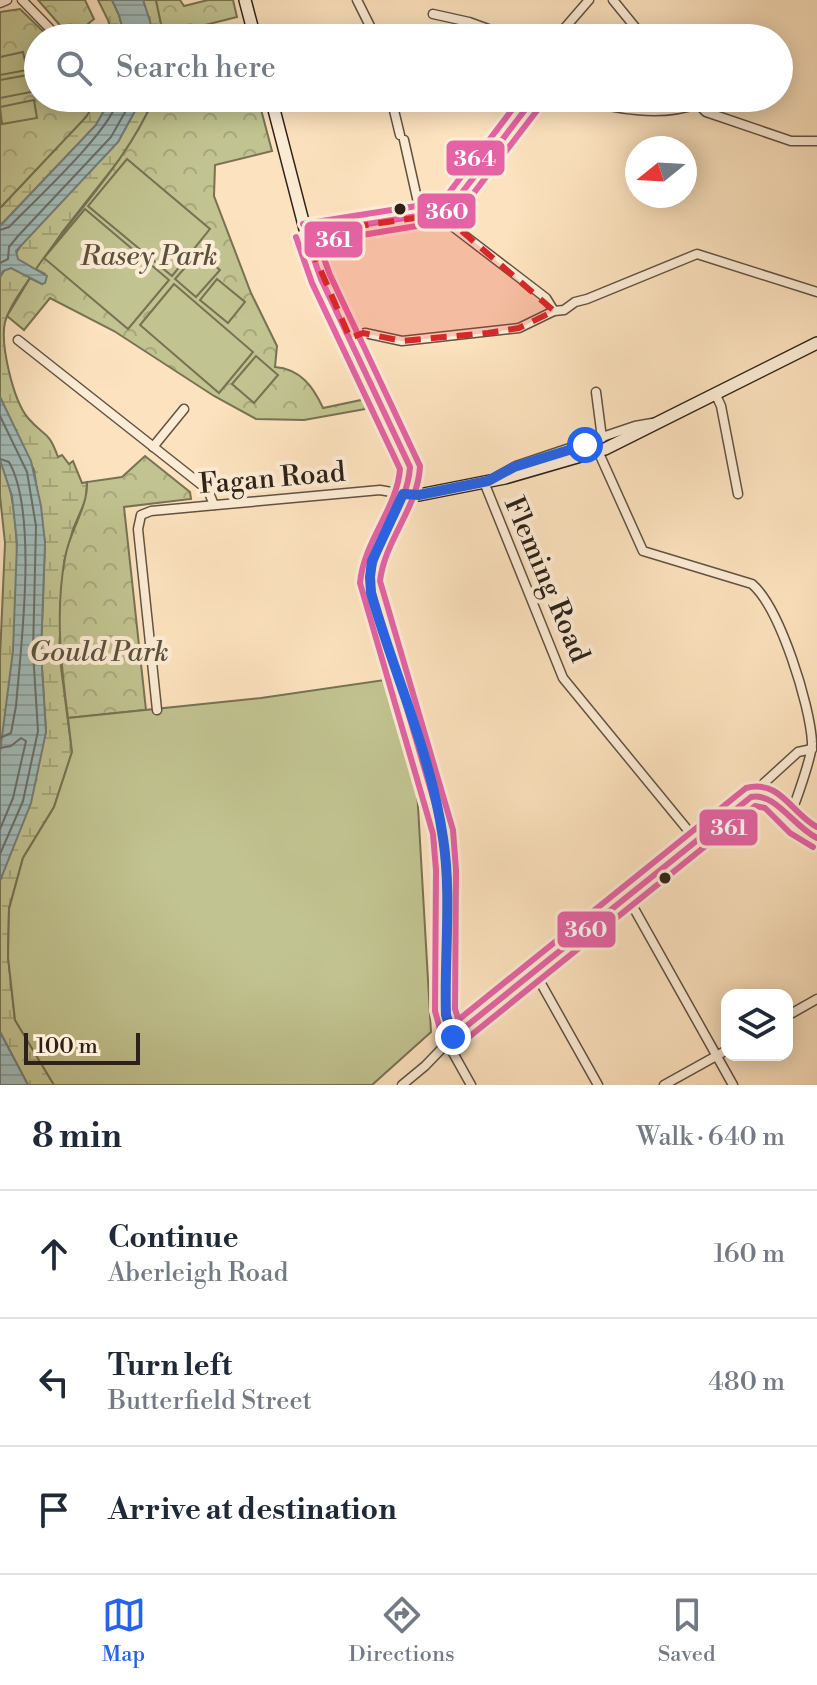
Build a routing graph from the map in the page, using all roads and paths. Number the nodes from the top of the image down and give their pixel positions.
1 (7, 0) edge
2 (22, 0) edge
3 (245, 0) edge
4 (357, 0) edge
5 (589, 0) edge
6 (613, 0) edge
7 (0, 3) edge
8 (433, 14) dead end
9 (45, 24) edge
10 (251, 24) edge
11 (369, 24) edge
12 (474, 24) edge
13 (568, 24) edge
14 (633, 24) edge
15 (274, 112) edge
16 (395, 112) edge
17 (523, 112) edge
18 (706, 112) edge
19 (817, 141) edge
20 (442, 214) junction
21 (421, 216) junction
22 (305, 234) junction
23 (817, 292) edge
24 (554, 311) junction
25 (350, 338) junction
26 (18, 340) dead end
27 (817, 343) edge
28 (596, 392) dead end
29 (715, 393) junction
30 (184, 409) dead end
31 (655, 422) junction
32 (602, 438) junction
33 (153, 447) junction
34 (598, 451) junction
35 (486, 482) junction
36 (403, 494) junction
37 (738, 494) dead end
38 (214, 505) junction
39 (157, 710) dead end
40 (812, 749) junction
41 (764, 783) dead end
42 (796, 794) junction
43 (776, 804) junction
44 (788, 818) junction
45 (817, 838) edge
46 (696, 840) junction
47 (627, 896) junction
48 (534, 971) junction
49 (817, 999) edge
50 (793, 1013) edge
51 (450, 1039) junction
52 (439, 1050) junction
53 (721, 1053) edge
54 (716, 1056) junction
55 (463, 1071) junction
56 (402, 1085) edge
57 (471, 1085) edge
58 (598, 1085) edge
59 (664, 1085) edge
60 (733, 1085) edge

1 - 7 street
2 - 9 street
3 - 10 street
4 - 11 street
5 - 13 street
6 - 14 street
8 - 12 street
15 - 22 street
16 - 21 street
17 - 20 street
18 - 19 street
20 - 21 street
20 - 24 street
21 - 22 street
22 - 25 street
23 - 24 street
24 - 25 street
25 - 36 street
26 - 33 street
27 - 29 street
28 - 32 street
29 - 31 street
29 - 37 street
30 - 33 street
31 - 32 street
31 - 34 street
32 - 35 street
33 - 38 street
34 - 35 street
34 - 40 street
35 - 36 street
35 - 46 street, Fleming Road
36 - 38 street, Fagan Road
36 - 51 street
38 - 39 street, Fagan Road
40 - 41 street
40 - 42 street
42 - 43 street
42 - 44 street
43 - 44 street
43 - 46 street
44 - 45 street
46 - 47 street
47 - 48 street
47 - 54 street
48 - 51 street
48 - 58 street
49 - 50 street
51 - 52 street
51 - 55 street
52 - 55 street
52 - 56 street
53 - 54 street
54 - 59 street
54 - 60 street
55 - 57 street

